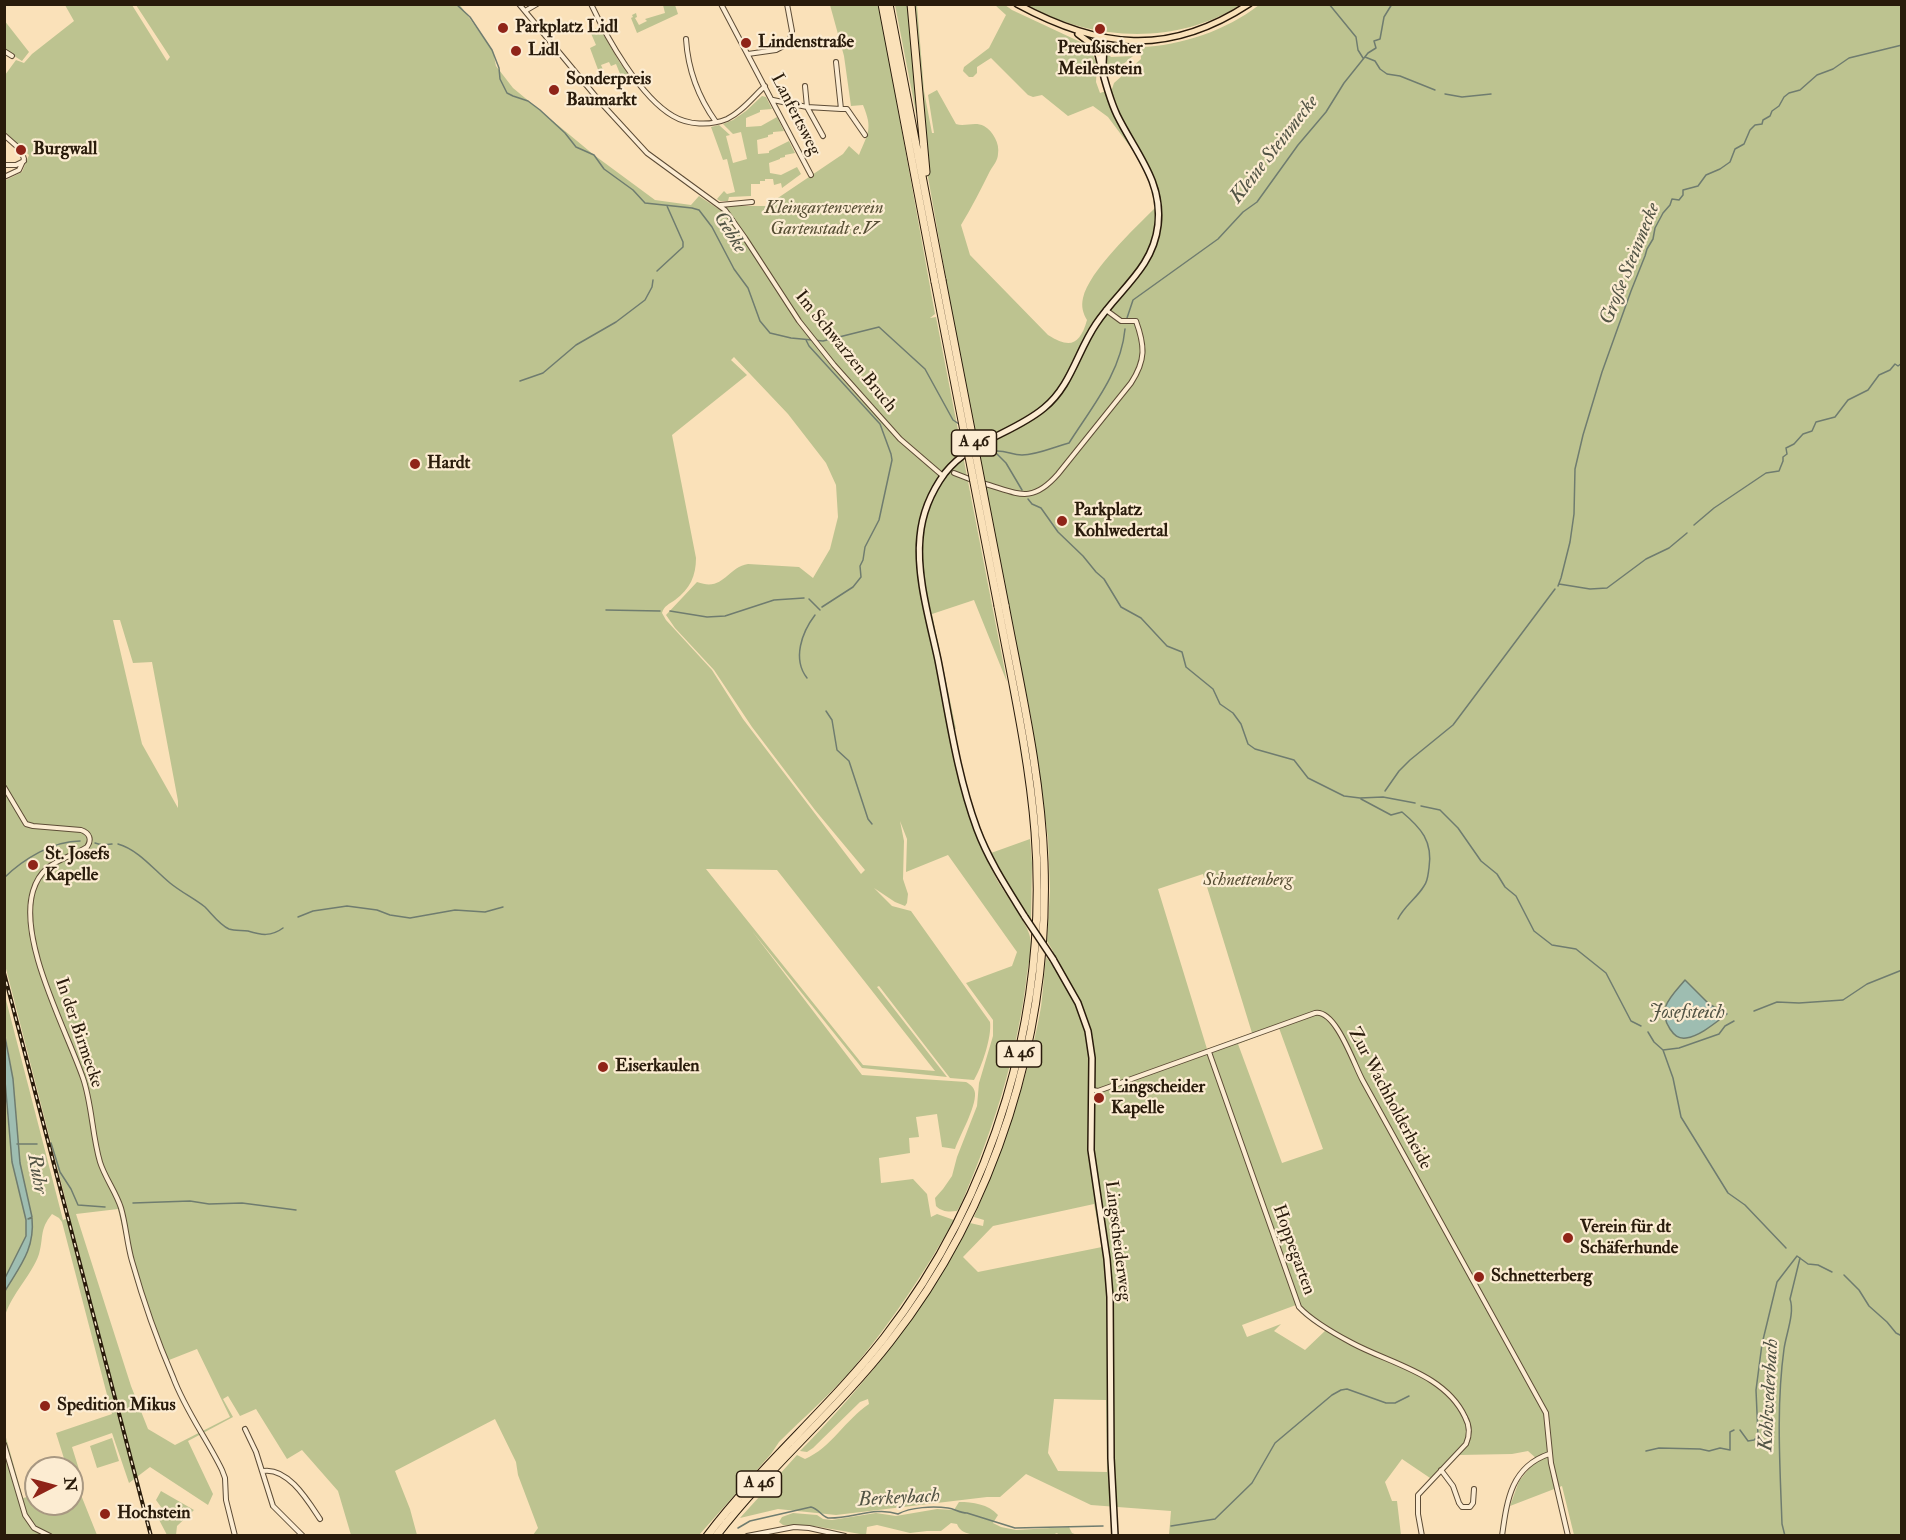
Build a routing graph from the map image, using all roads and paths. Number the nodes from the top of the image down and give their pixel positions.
1 (519, 4) edge
2 (537, 4) edge
3 (591, 4) edge
4 (722, 4) edge
5 (787, 4) edge
6 (882, 4) edge
7 (889, 4) edge
8 (911, 4) edge
9 (1017, 4) edge
10 (1249, 4) edge
11 (525, 12) junction
12 (1074, 31) junction
13 (1102, 38) junction
14 (686, 39) dead end
15 (4, 51) edge
16 (748, 54) junction
17 (1098, 54) junction
18 (12, 56) dead end
19 (836, 62) dead end
20 (1103, 70) junction
21 (765, 86) junction
22 (805, 86) dead end
23 (773, 100) junction
24 (807, 107) junction
25 (841, 109) junction
26 (716, 122) junction
27 (4, 135) edge
28 (865, 135) dead end
29 (823, 136) dead end
30 (24, 161) junction
31 (4, 165) edge
32 (16, 165) junction
33 (19, 170) junction
34 (811, 175) dead end
35 (4, 177) edge
36 (925, 189) junction
37 (752, 202) dead end
38 (719, 205) junction
39 (939, 281) junction
40 (1106, 310) junction
41 (954, 473) dead end
42 (944, 476) junction
43 (1002, 605) junction
44 (4, 787) edge
45 (1209, 1052) junction
46 (1093, 1090) junction
47 (245, 1429) dead end
48 (4, 1444) edge
49 (1549, 1454) junction
50 (1441, 1470) junction
51 (263, 1471) junction
52 (1474, 1489) dead end
53 (320, 1519) dead end
54 (50, 1536) edge
55 (235, 1536) edge
56 (303, 1536) edge
57 (707, 1536) edge
58 (716, 1536) edge
59 (747, 1536) edge
60 (845, 1536) edge
61 (1115, 1536) edge
62 (1422, 1536) edge
63 (1502, 1536) edge
64 (1568, 1536) edge

1 - 11 street, Im Schwarzen Bruch
2 - 11 street
3 - 26 street
4 - 16 street, Lanfertsweg
5 - 16 street
6 - 39 highway, A 46
7 - 36 highway, A 46
8 - 36 highway
9 - 12 main road
10 - 13 main road
11 - 38 street, Im Schwarzen Bruch
12 - 13 main road
12 - 17 main road
13 - 17 street
13 - 20 street
14 - 26 street
15 - 18 street
16 - 21 street, Lanfertsweg
17 - 20 street
19 - 25 street
20 - 40 street, Lingscheiderweg
21 - 23 street, Lanfertsweg
21 - 26 street
22 - 24 street
23 - 24 street
23 - 34 street, Lanfertsweg
24 - 25 street
24 - 29 street
25 - 28 street
27 - 30 street
30 - 32 street
30 - 33 street
31 - 32 street
32 - 33 street
33 - 35 street
36 - 39 highway, A 46
37 - 38 street
38 - 42 street, Im Schwarzen Bruch
39 - 43 highway, A 46, bridge
40 - 41 street
40 - 42 street, Lingscheiderweg
42 - 46 street, Lingscheiderweg, bridge
43 - 57 highway, A 46
43 - 58 highway, A 46
44 - 55 street, In der Birmecke
45 - 46 street, Zur Wachholderheide
45 - 49 street, Zur Wachholderheide
45 - 50 street, Hoppegarten
46 - 61 street, Lingscheiderweg
47 - 51 street
48 - 54 street
49 - 63 street
49 - 64 street
50 - 52 street
50 - 62 street, Hoppegarten
51 - 53 street
51 - 56 street
59 - 60 street

